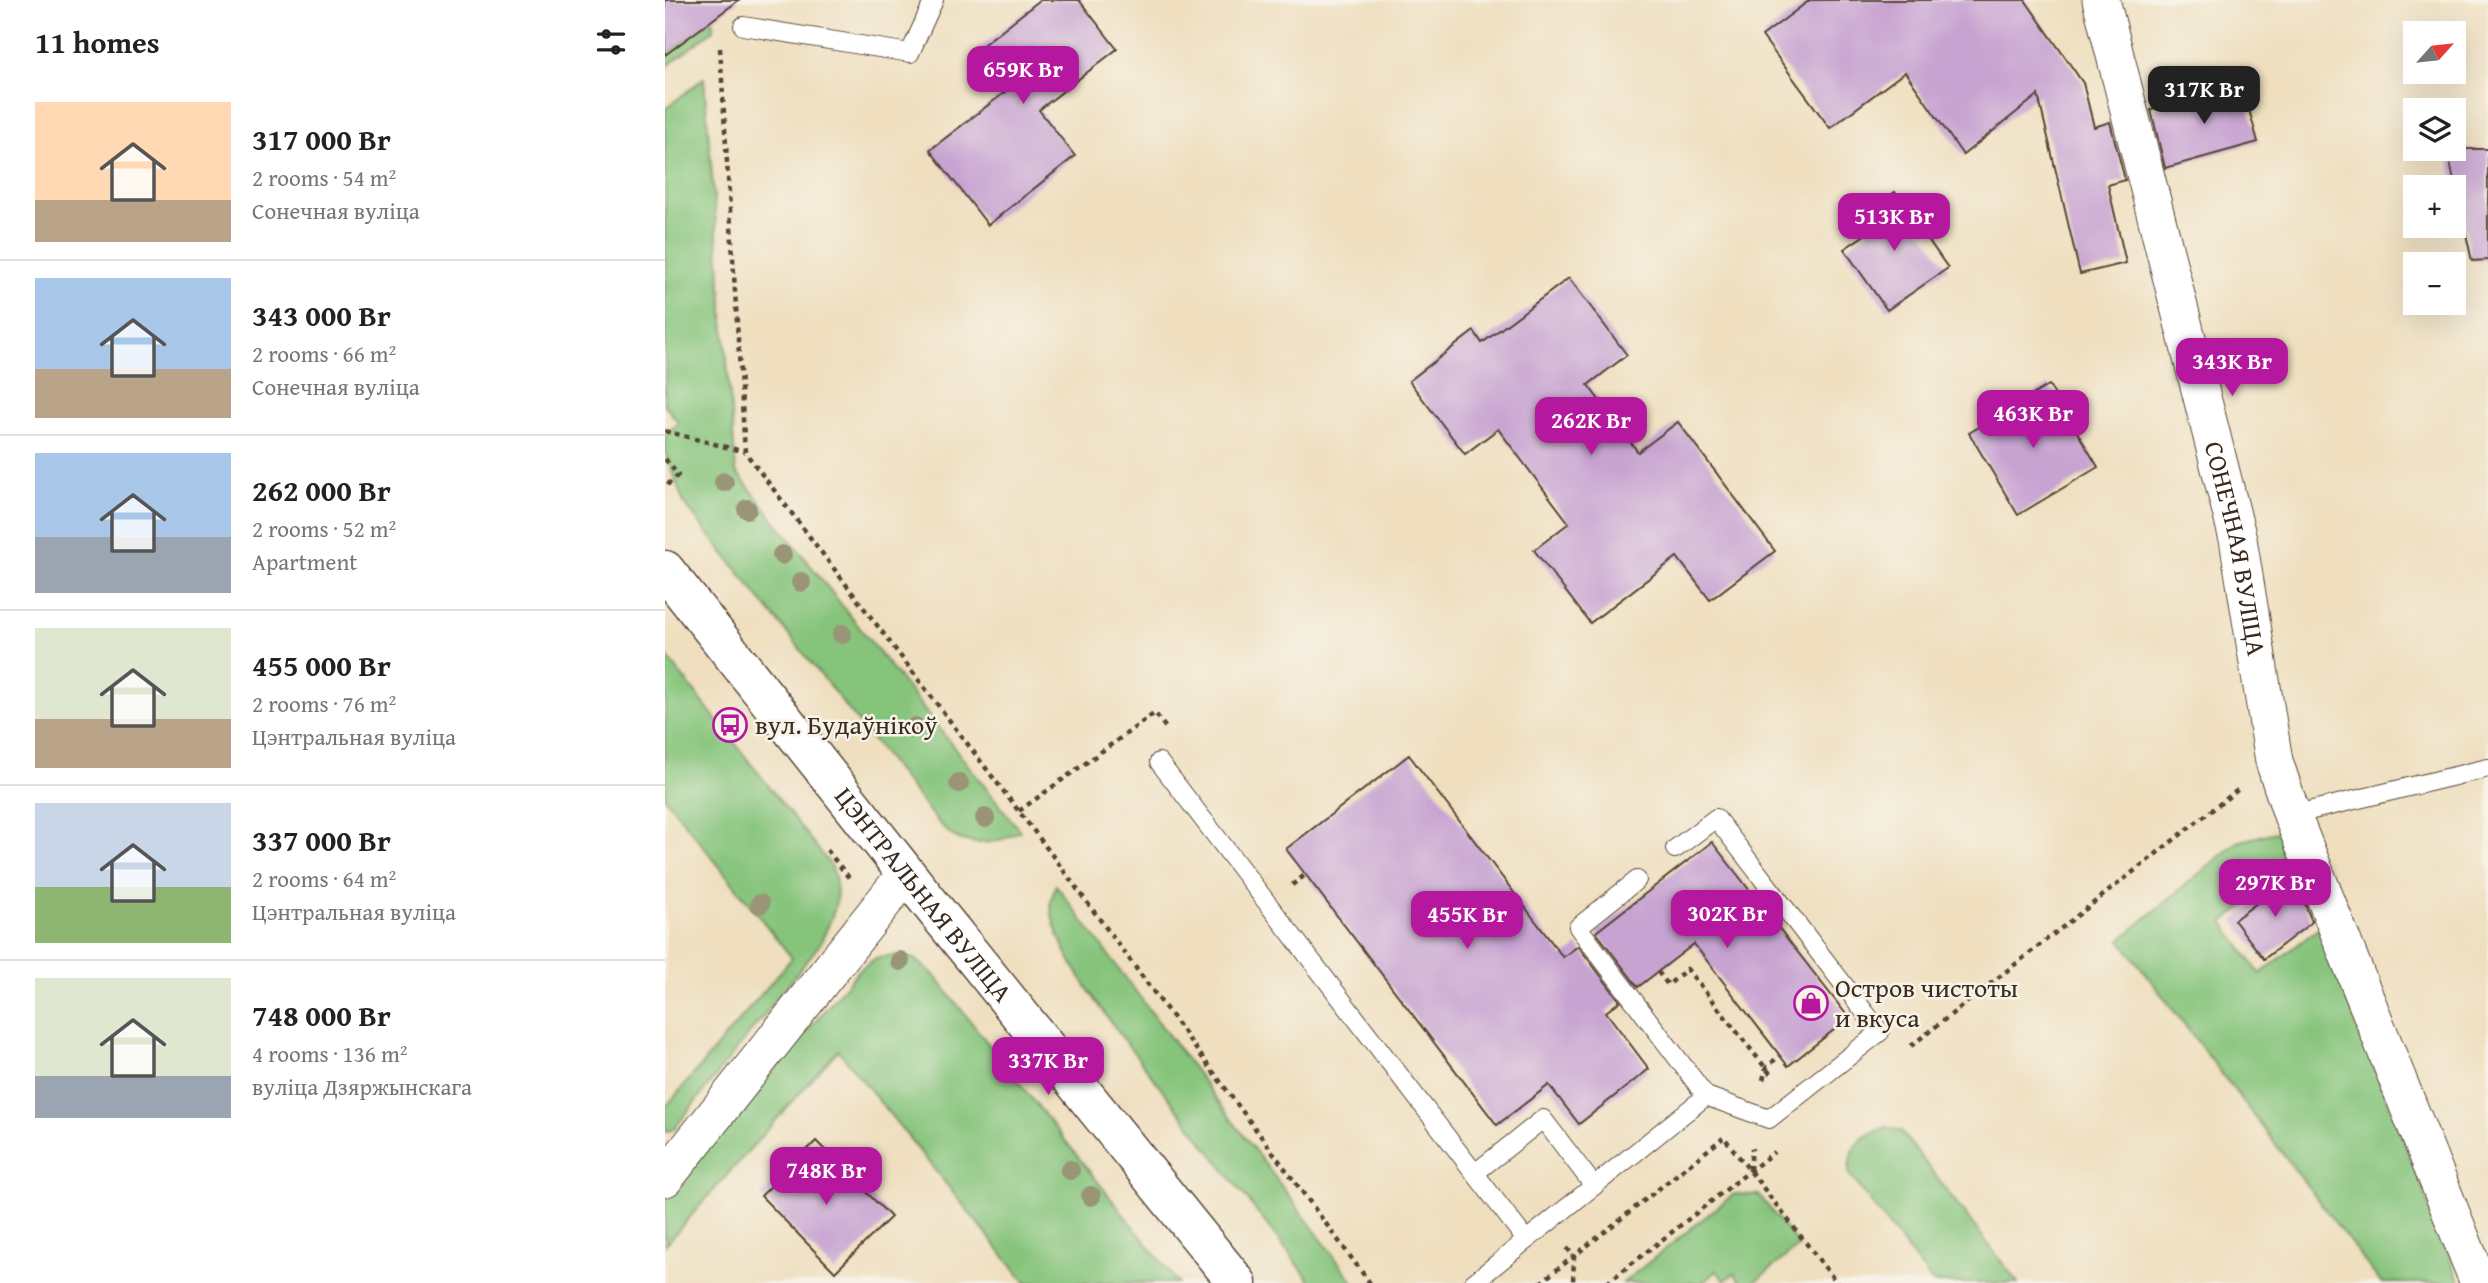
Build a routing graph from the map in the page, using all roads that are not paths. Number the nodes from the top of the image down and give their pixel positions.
1 (934, 0) edge
2 (2101, 0) edge
3 (743, 26) dead end
4 (665, 570) edge
5 (1159, 762) dead end
6 (2488, 768) edge
7 (2292, 815) junction
8 (1675, 849) dead end
9 (906, 874) junction
10 (1637, 880) dead end
11 (1706, 1096) junction
12 (1475, 1173) junction
13 (665, 1178) edge
14 (1594, 1186) junction
15 (1526, 1240) junction
16 (1237, 1283) edge
17 (1473, 1283) edge
18 (2479, 1283) edge

1 - 3 lane
2 - 7 street, СОНЕЧНАЯ ВУЛІЦА
4 - 9 main road, ЦЭНТРАЛЬНАЯ ВУЛІЦА
5 - 12 lane
6 - 7 lane
7 - 18 street, СОНЕЧНАЯ ВУЛІЦА
8 - 11 lane
9 - 13 street
9 - 16 main road, ЦЭНТРАЛЬНАЯ ВУЛІЦА
10 - 11 lane
11 - 14 lane
12 - 14 lane
12 - 15 lane
14 - 15 lane
15 - 17 lane

